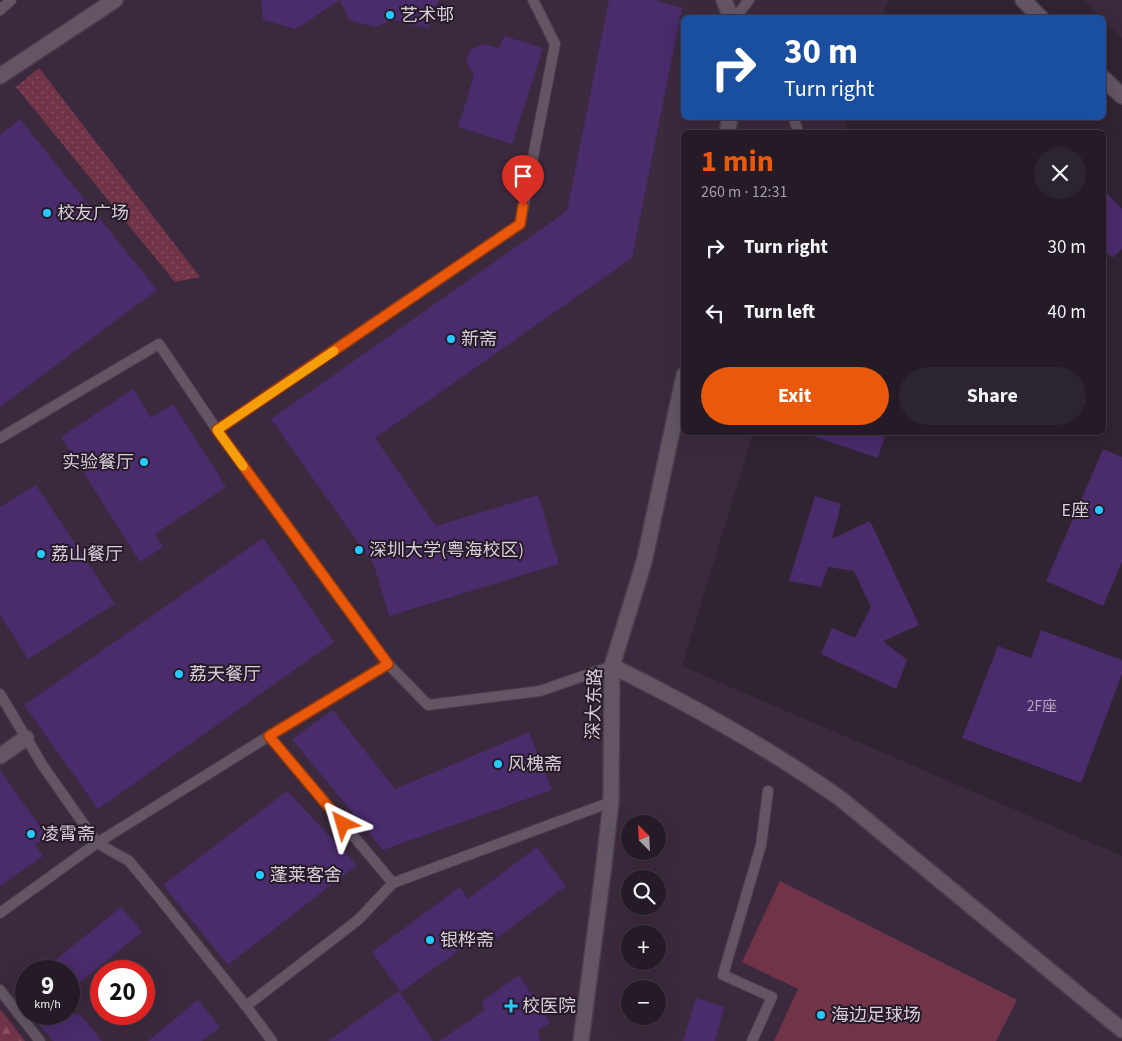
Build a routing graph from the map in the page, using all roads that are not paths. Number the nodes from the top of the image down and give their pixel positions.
1 (11, 0) edge
2 (115, 0) edge
3 (533, 0) edge
4 (724, 0) edge
5 (749, 0) edge
6 (1023, 0) edge
7 (0, 10) edge
8 (732, 15) edge
9 (736, 15) edge
10 (1038, 15) edge
11 (0, 76) edge
12 (1106, 80) edge
13 (1122, 96) edge
14 (681, 389) edge
15 (217, 430) junction
16 (0, 438) edge
17 (388, 664) junction
18 (612, 666) junction
19 (0, 694) edge
20 (269, 736) junction
21 (26, 738) junction
22 (0, 756) edge
23 (768, 791) dead end
24 (611, 802) junction
25 (97, 843) junction
26 (393, 884) junction
27 (0, 914) edge
28 (0, 990) edge
29 (246, 1006) junction
30 (1122, 1030) edge
31 (40, 1041) edge
32 (272, 1041) edge
33 (581, 1041) edge
34 (752, 1041) edge

1 - 7 lane
2 - 11 street
3 - 15 lane
4 - 8 street
5 - 9 lane
6 - 10 street
12 - 13 street
14 - 18 street, 深大东路
15 - 16 lane
15 - 17 lane
17 - 18 lane
17 - 20 lane
18 - 24 street, 深大东路
18 - 30 street
19 - 21 lane
20 - 25 lane
20 - 26 lane
21 - 22 street
21 - 25 lane
23 - 34 lane
24 - 26 lane
24 - 33 street, 深大东路
25 - 27 lane
25 - 29 lane
26 - 29 lane
28 - 31 lane
29 - 32 lane

